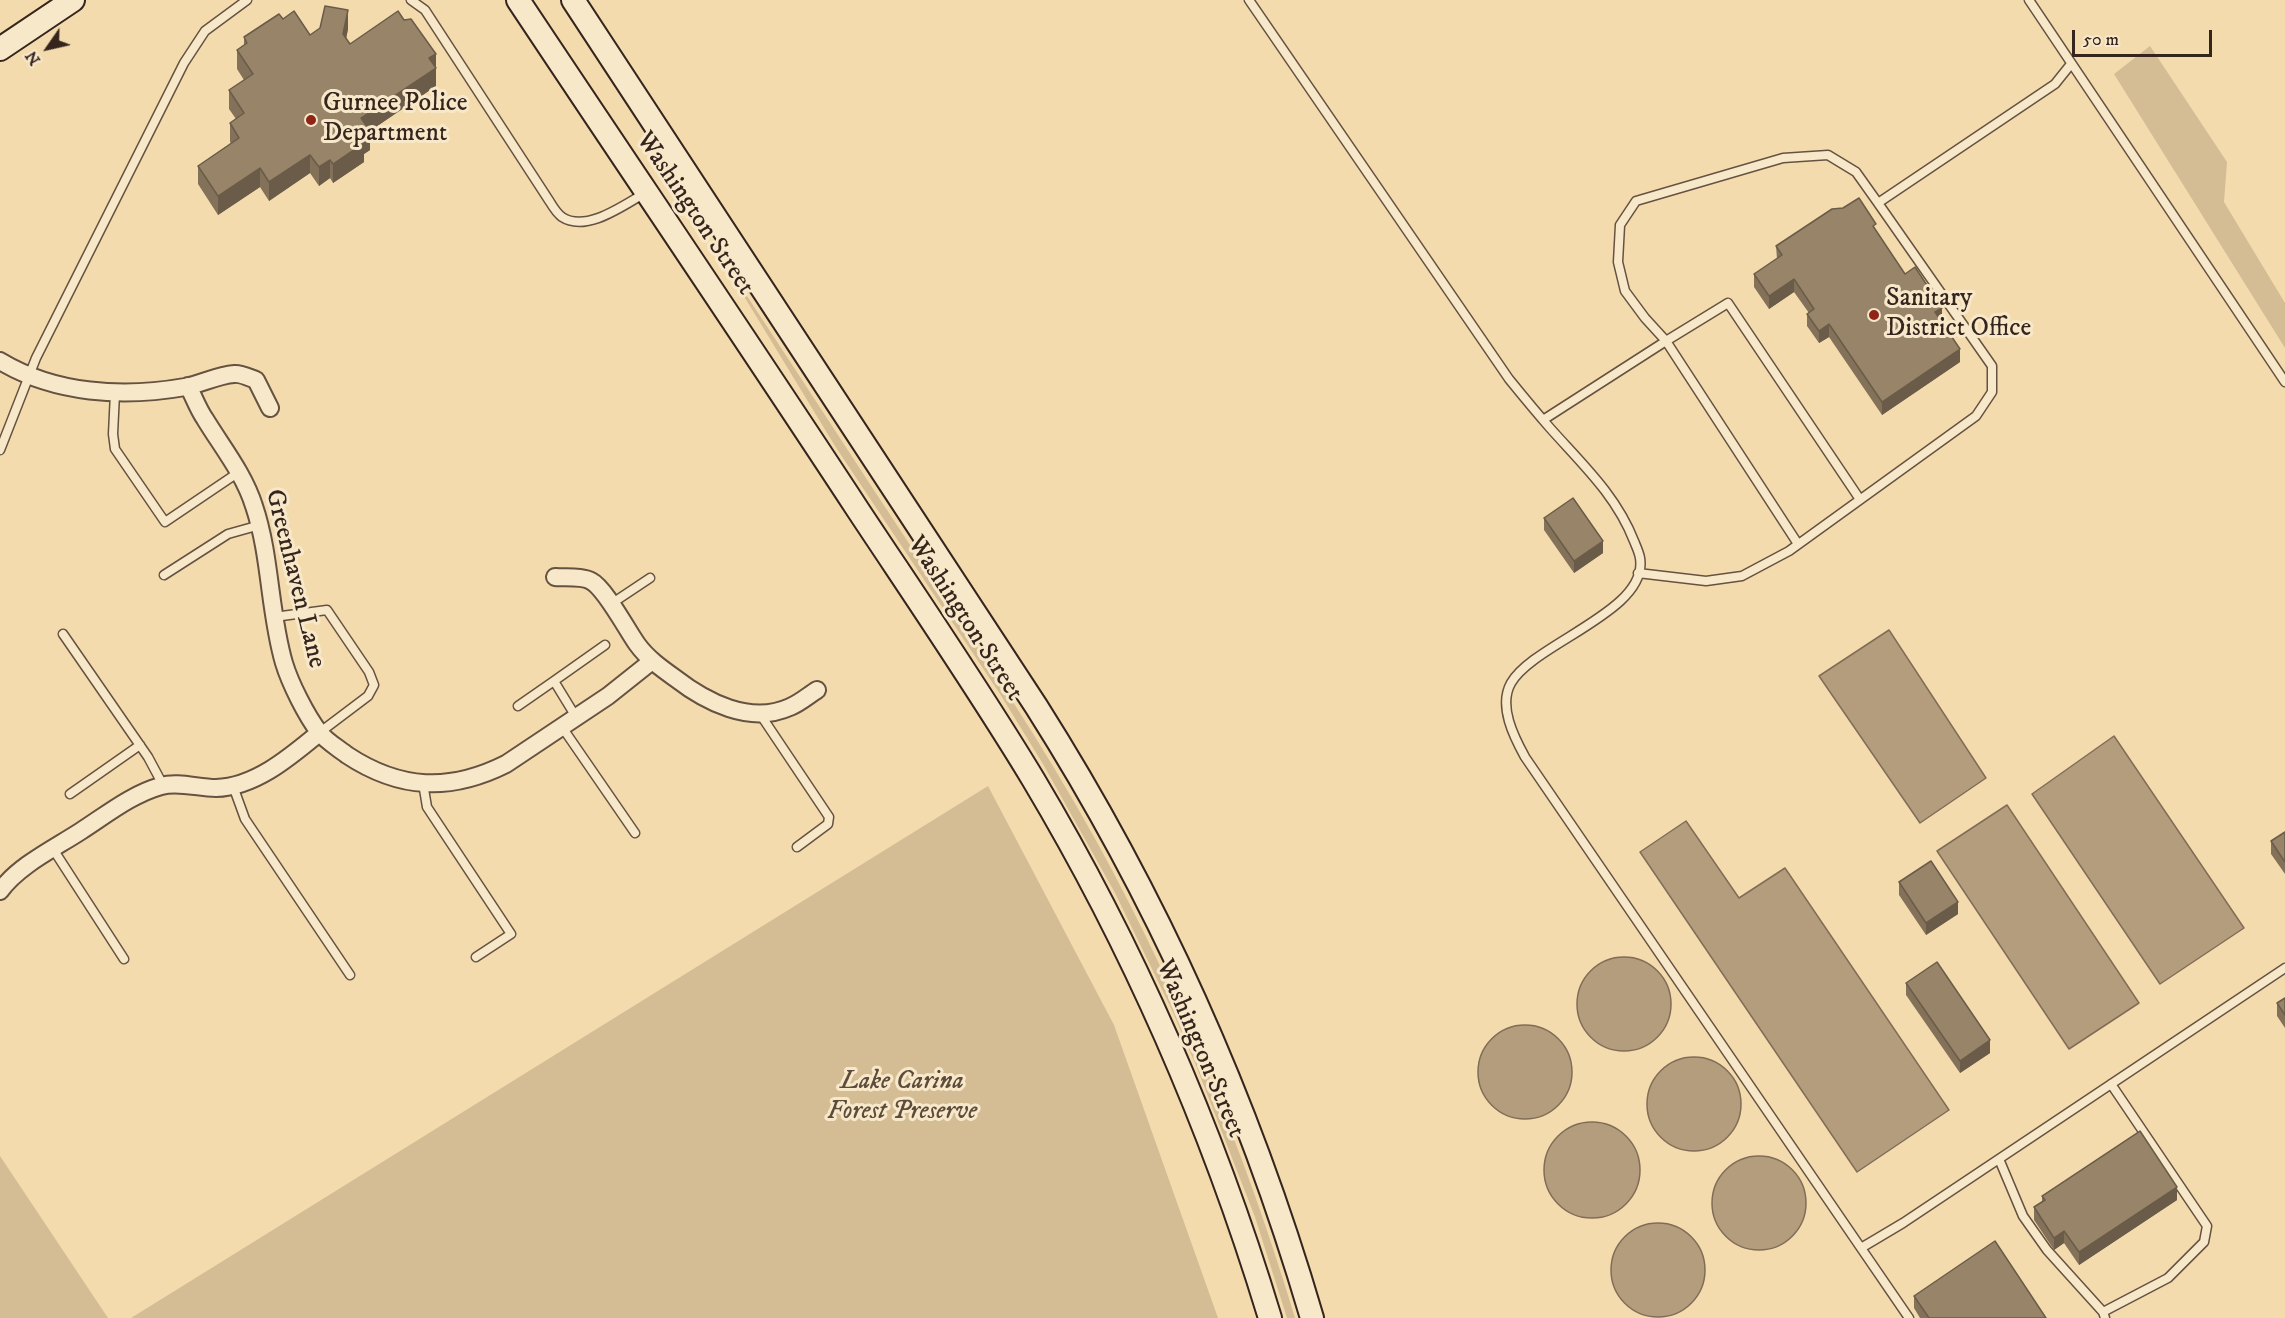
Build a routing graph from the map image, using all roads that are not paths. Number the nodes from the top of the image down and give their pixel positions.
1 (73, 0) edge
2 (247, 0) edge
3 (411, 0) edge
4 (518, 0) edge
5 (573, 0) edge
6 (1249, 0) edge
7 (2029, 0) edge
8 (0, 48) edge
9 (2071, 64) junction
10 (646, 193) junction
11 (1878, 203) junction
12 (1666, 341) junction
13 (0, 361) edge
14 (29, 374) junction
15 (2285, 382) edge
16 (188, 386) junction
17 (115, 393) junction
18 (270, 408) dead end
19 (1543, 420) junction
20 (0, 450) edge
21 (239, 472) junction
22 (1860, 498) junction
23 (260, 525) junction
24 (1798, 544) junction
25 (1638, 573) junction
26 (164, 575) dead end
27 (555, 578) dead end
28 (650, 578) dead end
29 (610, 604) junction
30 (274, 618) junction
31 (63, 634) dead end
32 (605, 645) dead end
33 (652, 661) junction
34 (554, 681) junction
35 (818, 690) dead end
36 (518, 706) dead end
37 (760, 713) junction
38 (569, 722) junction
39 (320, 733) junction
40 (140, 745) junction
41 (423, 782) junction
42 (163, 785) junction
43 (233, 786) junction
44 (70, 794) dead end
45 (635, 833) dead end
46 (797, 847) dead end
47 (53, 849) junction
48 (2, 884) edge
49 (476, 957) dead end
50 (124, 959) dead end
51 (2285, 968) edge
52 (350, 975) dead end
53 (2111, 1084) junction
54 (1999, 1159) junction
55 (1861, 1248) junction
56 (2104, 1315) edge
57 (1269, 1318) edge
58 (1312, 1318) edge
59 (1909, 1318) edge

1 - 8 main road
2 - 14 lane
3 - 10 lane
4 - 10 main road, Washington Street
5 - 58 main road, Washington Street
6 - 19 lane
7 - 9 lane
9 - 11 lane
9 - 15 lane
10 - 57 main road, Washington Street
11 - 12 lane
11 - 22 lane
12 - 19 lane
12 - 22 lane
12 - 24 lane
13 - 14 street
14 - 17 street
14 - 20 lane
16 - 17 street
16 - 18 street
16 - 21 street, Greenhaven Lane
17 - 21 lane
19 - 25 lane
21 - 23 street, Greenhaven Lane
22 - 24 lane
23 - 26 lane
23 - 30 street, Greenhaven Lane
24 - 25 lane
25 - 55 lane
27 - 29 street
28 - 29 lane
29 - 33 street
30 - 39 street, Greenhaven Lane
30 - 39 lane
31 - 40 lane
32 - 34 lane
33 - 37 street
33 - 38 street, Greenhaven Lane
34 - 36 lane
34 - 38 lane
35 - 37 street
37 - 46 lane
38 - 41 street, Greenhaven Lane
38 - 45 lane
39 - 41 street, Greenhaven Lane
39 - 43 street
40 - 42 lane
40 - 44 lane
41 - 49 lane
42 - 43 street
42 - 47 street
43 - 52 lane
47 - 48 street
47 - 50 lane
51 - 53 lane
53 - 54 lane
53 - 56 lane
54 - 55 lane
54 - 56 lane
55 - 59 lane

